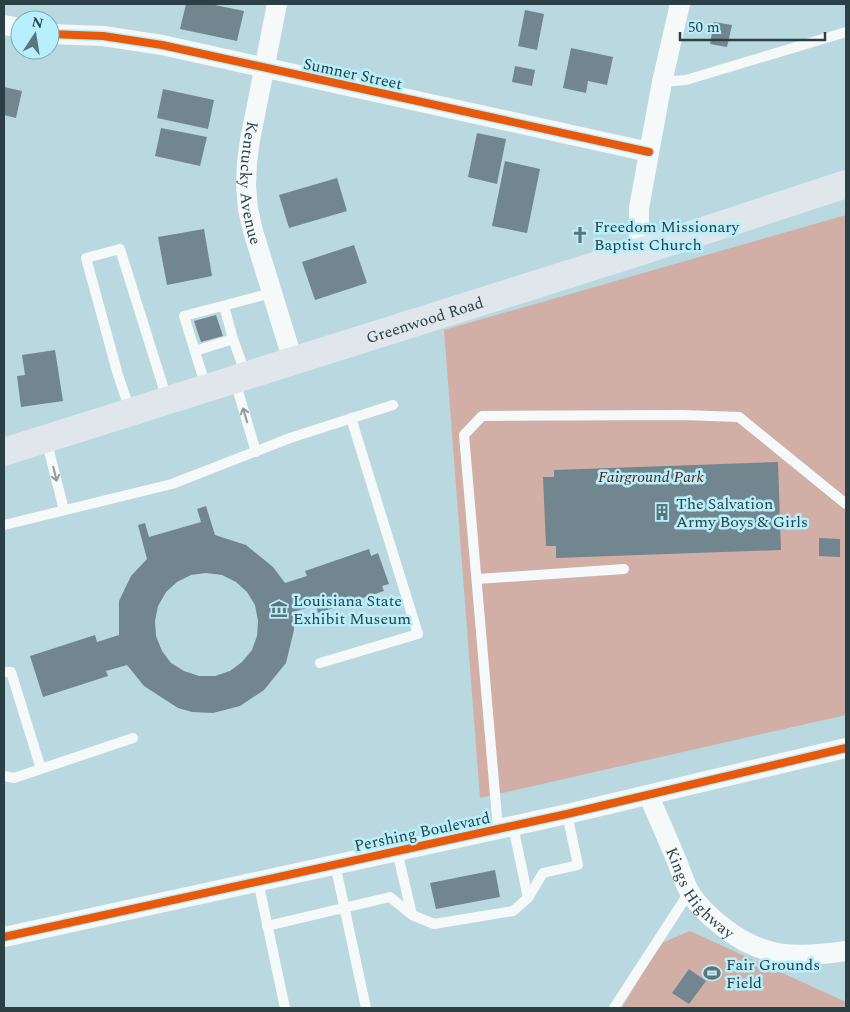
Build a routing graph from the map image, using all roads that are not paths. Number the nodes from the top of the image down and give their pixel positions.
1 (277, 4) edge
2 (680, 4) edge
3 (846, 32) edge
4 (60, 34) edge
5 (264, 68) junction
6 (662, 82) junction
7 (649, 152) junction
8 (846, 184) edge
9 (639, 252) junction
10 (272, 294) junction
11 (224, 306) junction
12 (233, 339) junction
13 (195, 351) junction
14 (293, 361) junction
15 (240, 377) junction
16 (206, 388) junction
17 (168, 400) junction
18 (393, 405) dead end
19 (130, 412) junction
20 (351, 418) junction
21 (46, 438) junction
22 (4, 452) edge
23 (256, 452) junction
24 (846, 504) edge
25 (64, 510) junction
26 (4, 525) edge
27 (624, 569) dead end
28 (477, 579) junction
29 (320, 663) dead end
30 (4, 672) edge
31 (133, 738) dead end
32 (846, 748) edge
33 (41, 769) junction
34 (4, 776) edge
35 (648, 795) junction
36 (567, 814) junction
37 (506, 827) junction
38 (397, 851) junction
39 (335, 864) junction
40 (258, 881) junction
41 (690, 891) junction
42 (528, 898) junction
43 (344, 907) junction
44 (412, 915) junction
45 (268, 926) junction
46 (4, 937) edge
47 (843, 955) edge
48 (285, 1008) edge
49 (366, 1008) edge
50 (614, 1008) edge

1 - 5 street, Kentucky Avenue
2 - 6 street
3 - 6 lane
4 - 5 street, Sumner Street
5 - 7 street, Sumner Street
5 - 10 street, Kentucky Avenue
6 - 7 street
7 - 9 street
8 - 9 main road, Greenwood Road
9 - 14 main road, Greenwood Road
10 - 11 lane
10 - 14 street, Kentucky Avenue
11 - 12 lane
11 - 13 lane
12 - 13 lane
12 - 15 lane
13 - 16 lane
14 - 15 main road, Greenwood Road
15 - 16 main road, Greenwood Road
23 -> 15 lane
16 - 17 main road, Greenwood Road
17 - 19 main road, Greenwood Road
17 - 19 lane
18 - 20 lane
19 - 21 main road, Greenwood Road
20 - 23 lane
20 - 29 lane
21 - 22 main road, Greenwood Road
21 -> 25 lane
23 - 25 lane
24 - 28 lane
25 - 26 lane
27 - 28 lane
28 - 37 lane
30 - 33 lane
31 - 33 lane
32 - 35 street, Pershing Boulevard
33 - 34 lane
35 - 36 street, Pershing Boulevard
35 - 41 street, Kings Highway
36 - 37 street, Pershing Boulevard
36 - 42 lane
37 - 38 street, Pershing Boulevard
37 - 42 lane
38 - 39 street, Pershing Boulevard
38 - 44 lane
39 - 40 street, Pershing Boulevard
39 - 43 lane
40 - 45 lane
40 - 46 street, Pershing Boulevard
41 - 47 street, Kings Highway
41 - 50 lane
42 - 44 lane
43 - 44 lane
43 - 45 lane
43 - 49 lane
45 - 48 lane

